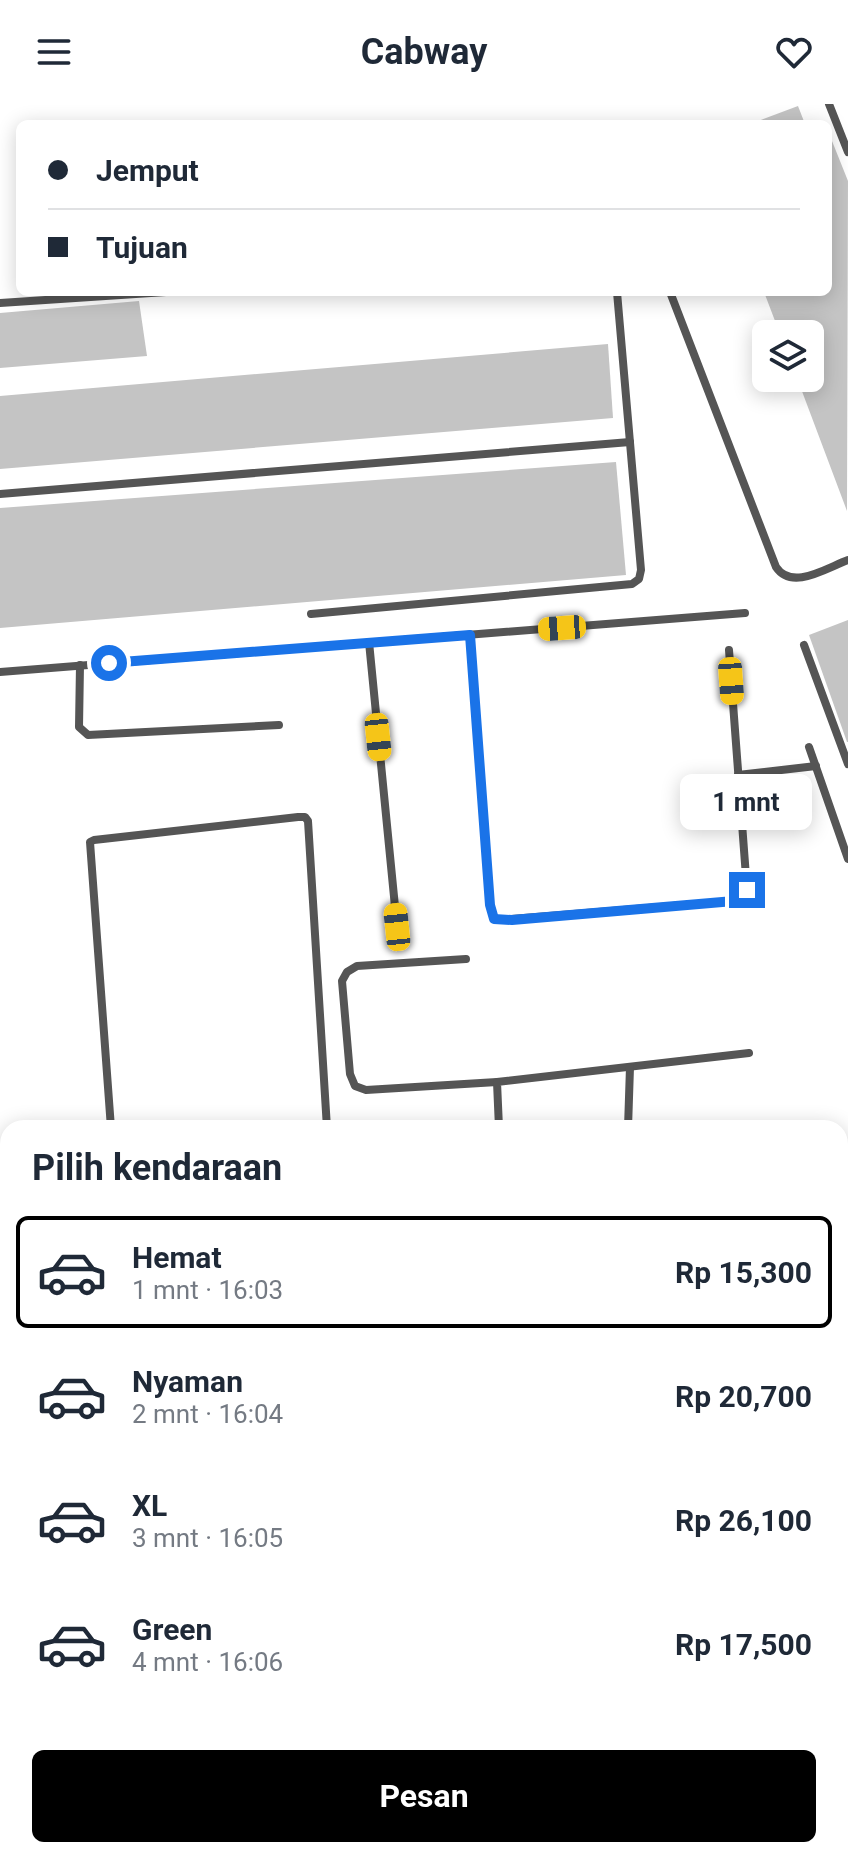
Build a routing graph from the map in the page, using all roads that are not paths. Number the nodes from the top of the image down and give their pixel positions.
1 (829, 104) edge
2 (848, 152) edge
3 (106, 296) edge
4 (617, 296) edge
5 (672, 296) edge
6 (0, 303) edge
7 (630, 442) junction
8 (0, 494) edge
9 (848, 560) edge
10 (745, 613) dead end
11 (311, 614) dead end
12 (470, 635) junction
13 (369, 642) junction
14 (804, 645) dead end
15 (729, 650) dead end
16 (80, 665) junction
17 (0, 672) edge
18 (279, 725) dead end
19 (809, 747) dead end
20 (848, 764) edge
21 (816, 766) junction
22 (738, 775) junction
23 (848, 859) edge
24 (397, 927) dead end
25 (466, 959) dead end
26 (749, 1053) dead end
27 (630, 1067) junction
28 (497, 1082) junction
29 (110, 1120) edge
30 (327, 1120) edge
31 (499, 1120) edge
32 (628, 1120) edge

1 - 2 lane
3 - 6 lane
4 - 7 lane
5 - 9 lane
7 - 8 lane
7 - 11 lane
10 - 12 lane
12 - 13 lane
12 - 22 lane
13 - 16 lane
13 - 24 lane
14 - 20 lane
15 - 22 lane
16 - 17 lane
16 - 18 lane
19 - 21 lane
21 - 22 lane
21 - 23 lane
25 - 28 lane
26 - 27 lane
27 - 28 lane
27 - 32 lane
28 - 31 lane
29 - 30 lane

